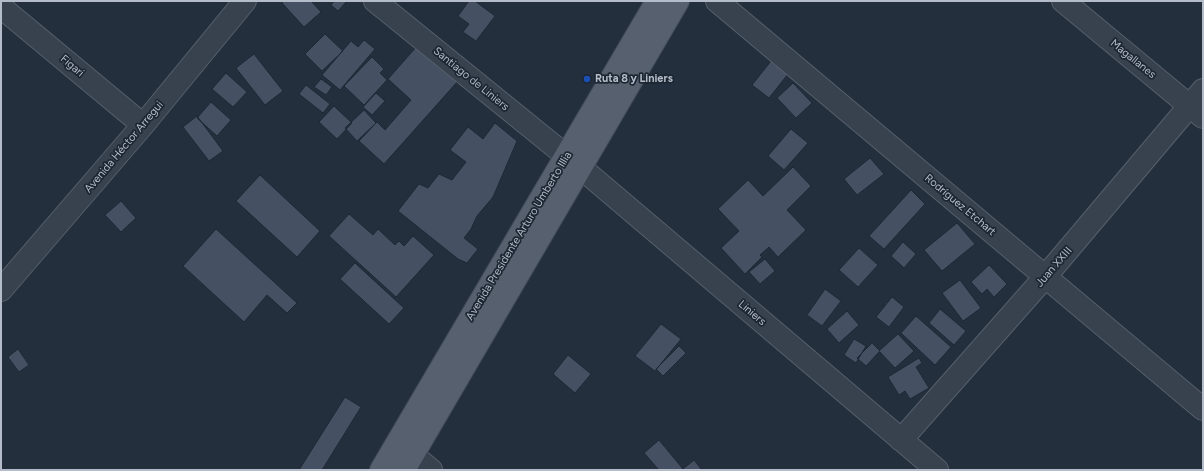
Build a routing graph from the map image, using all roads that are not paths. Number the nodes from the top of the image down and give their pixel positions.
1 (245, 1) edge
2 (375, 1) edge
3 (657, 1) edge
4 (678, 1) edge
5 (717, 1) edge
6 (1063, 1) edge
7 (1, 7) edge
8 (1199, 104) edge
9 (143, 125) junction
10 (573, 162) junction
11 (1045, 277) junction
12 (1, 290) edge
13 (1203, 408) edge
14 (901, 440) junction
15 (408, 462) edge
16 (381, 470) edge
17 (431, 470) edge
18 (937, 470) edge

1 - 9 street, Avenida Héctor Arregui
2 - 10 street, Santiago de Liniers
3 - 10 main road, Avenida Presidente Arturo Umberto Illia
4 - 10 main road, Avenida Presidente Arturo Umberto Illia
5 - 11 street, Rodríguez Etchart
6 - 8 street, Magallanes
7 - 9 street, Figari
8 - 11 street, Juan XXIII
9 - 12 street, Avenida Héctor Arregui
10 - 14 street, Liniers
10 - 15 main road, Avenida Presidente Arturo Umberto Illia
10 - 16 main road, Avenida Presidente Arturo Umberto Illia
11 - 13 street, Rodríguez Etchart
11 - 14 street, Juan XXIII
14 - 18 street, Liniers
15 - 17 street

